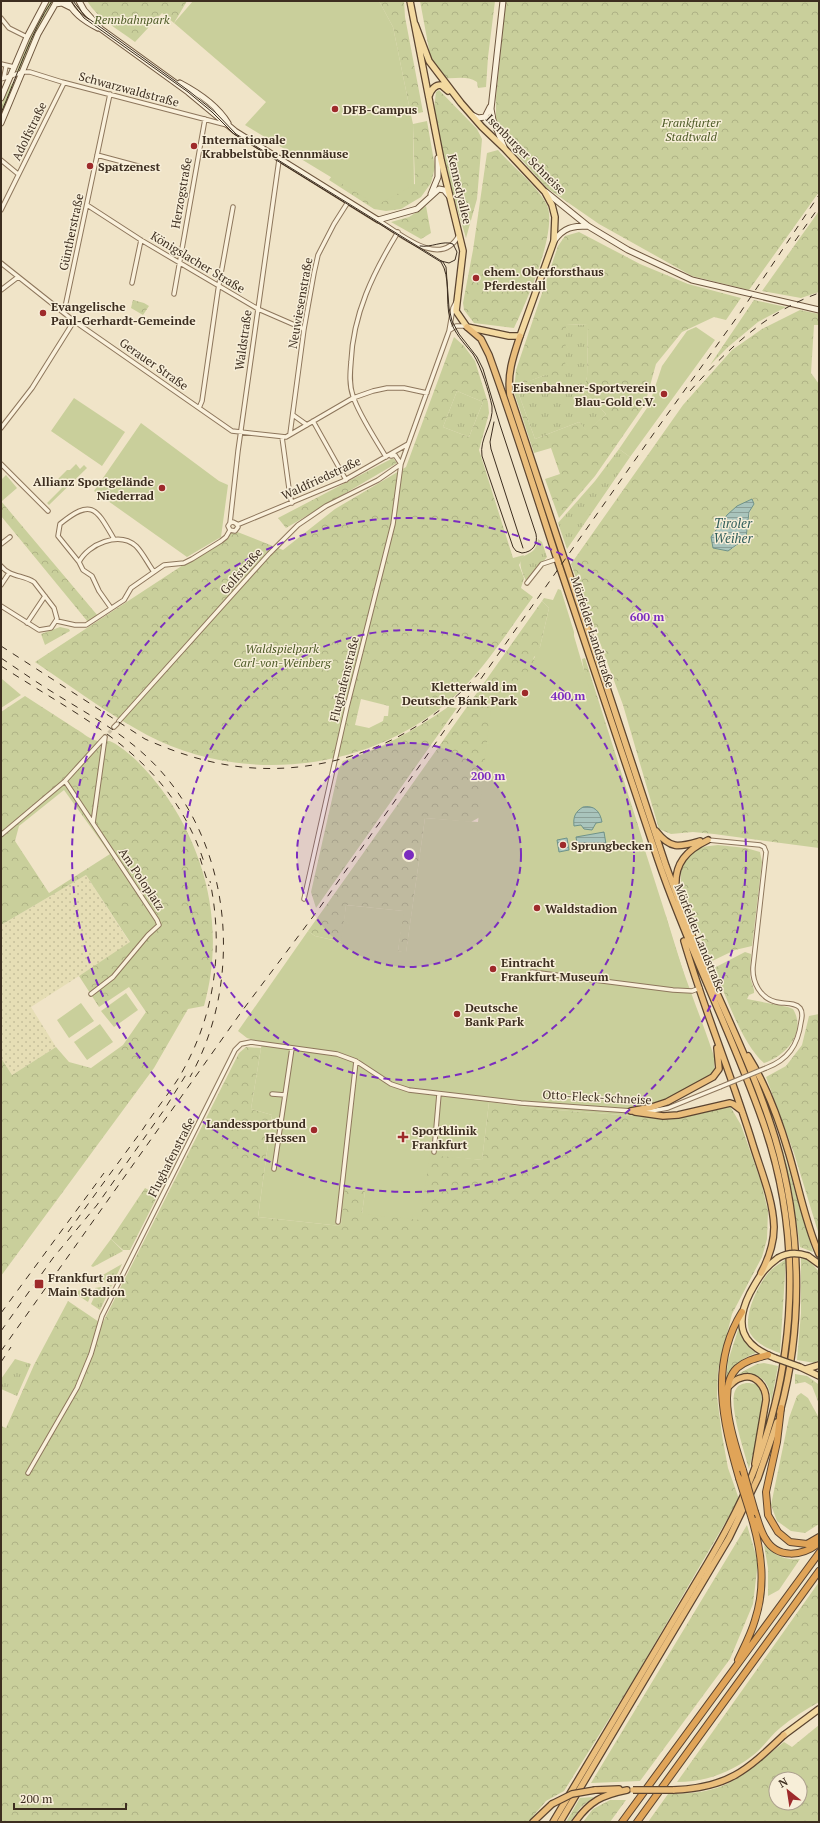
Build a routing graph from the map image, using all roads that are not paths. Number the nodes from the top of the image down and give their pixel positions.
1 (46, 1) edge
2 (68, 1) edge
3 (79, 1) edge
4 (410, 1) edge
5 (503, 1) edge
6 (56, 2) edge
7 (70, 7) junction
8 (1, 18) edge
9 (415, 24) junction
10 (101, 29) junction
11 (27, 37) junction
12 (1, 64) edge
13 (6, 66) junction
14 (14, 67) junction
15 (23, 72) junction
16 (11, 75) junction
17 (2, 79) edge
18 (64, 82) junction
19 (6, 87) junction
20 (110, 94) junction
21 (1, 98) edge
22 (429, 100) junction
23 (464, 106) junction
24 (491, 106) junction
25 (472, 115) junction
26 (205, 119) junction
27 (1, 123) edge
28 (230, 126) junction
29 (504, 148) junction
30 (439, 149) junction
31 (97, 155) junction
32 (1, 160) edge
33 (279, 160) junction
34 (138, 166) dead end
35 (18, 174) junction
36 (545, 192) junction
37 (449, 196) junction
38 (429, 197) junction
39 (348, 202) junction
40 (87, 205) junction
41 (233, 206) dead end
42 (1, 210) edge
43 (378, 220) junction
44 (588, 226) junction
45 (398, 232) junction
46 (459, 235) junction
47 (141, 240) junction
48 (554, 241) junction
49 (179, 262) junction
50 (1, 263) edge
51 (18, 277) junction
52 (132, 283) dead end
53 (219, 286) junction
54 (1, 290) edge
55 (174, 294) dead end
56 (456, 301) junction
57 (258, 309) junction
58 (819, 310) edge
59 (64, 312) junction
60 (74, 321) junction
61 (467, 327) junction
62 (304, 329) junction
63 (449, 331) junction
64 (520, 336) junction
65 (427, 394) junction
66 (353, 398) junction
67 (198, 408) junction
68 (293, 415) junction
69 (313, 422) junction
70 (307, 425) junction
71 (2, 426) edge
72 (241, 432) junction
73 (290, 434) junction
74 (282, 437) junction
75 (409, 443) junction
76 (387, 457) junction
77 (1, 464) edge
78 (401, 464) junction
79 (346, 480) junction
80 (292, 503) junction
81 (48, 512) dead end
82 (230, 522) junction
83 (238, 525) junction
84 (230, 530) junction
85 (10, 537) dead end
86 (114, 539) junction
87 (1, 544) edge
88 (557, 559) junction
89 (79, 562) junction
90 (1, 566) edge
91 (154, 572) junction
92 (8, 573) junction
93 (527, 583) dead end
94 (1, 585) edge
95 (45, 596) junction
96 (1, 606) edge
97 (112, 608) junction
98 (57, 621) junction
99 (27, 623) junction
100 (116, 724) tunnel mouth
101 (65, 781) junction
102 (93, 823) junction
103 (653, 827) junction
104 (1, 835) edge
105 (708, 840) junction
106 (677, 896) junction
107 (304, 899) dead end
108 (675, 910) junction
109 (532, 972) dead end
110 (700, 988) junction
111 (91, 994) dead end
112 (716, 1038) junction
113 (244, 1042) joint
114 (740, 1043) junction
115 (292, 1048) junction
116 (356, 1061) junction
117 (272, 1094) dead end
118 (439, 1094) junction
119 (285, 1095) junction
120 (631, 1111) junction
121 (743, 1112) junction
122 (434, 1152) dead end
123 (274, 1170) dead end
124 (338, 1222) dead end
125 (819, 1254) edge
126 (819, 1264) edge
127 (761, 1273) junction
128 (742, 1312) junction
129 (772, 1356) junction
130 (819, 1365) edge
131 (803, 1368) junction
132 (819, 1376) edge
133 (728, 1387) junction
134 (781, 1408) junction
135 (28, 1472) dead end
136 (753, 1474) junction
137 (819, 1537) edge
138 (819, 1543) edge
139 (819, 1553) edge
140 (819, 1571) edge
141 (734, 1671) junction
142 (819, 1709) edge
143 (784, 1735) joint
144 (630, 1790) junction
145 (533, 1822) edge
146 (553, 1822) edge
147 (560, 1822) edge
148 (575, 1822) edge
149 (622, 1822) edge
150 (637, 1822) edge

1 - 11 main road
2 - 7 main road
3 - 10 main road
4 - 9 main road, Kennedyallee
5 - 24 main road
6 - 7 main road
6 - 15 main road
7 - 10 main road
8 - 11 street
9 - 22 main road, Kennedyallee
9 - 23 main road, Isenburger Schneise
10 - 28 main road
11 - 14 main road
12 - 13 street
13 - 14 street
13 - 17 street
14 - 16 main road
15 - 16 street
15 - 18 street, Schwarzwaldstraße
15 - 27 main road
16 - 17 street
16 - 19 main road
17 - 19 street
18 - 20 street, Schwarzwaldstraße
18 - 35 street, Adolfstraße
19 - 21 main road
20 - 26 street, Schwarzwaldstraße
20 - 31 street, Güntherstraße
22 - 23 main road
22 - 30 main road, Kennedyallee
23 - 25 main road, Isenburger Schneise
24 - 25 main road
24 - 29 main road
25 - 29 main road, Isenburger Schneise
26 - 28 street, Schwarzwaldstraße
26 - 49 street, Herzogstraße
28 - 33 main road
29 - 36 main road, Isenburger Schneise
30 - 37 main road, Kennedyallee
30 - 38 main road
31 - 34 street
31 - 40 street, Güntherstraße
32 - 35 street
33 - 39 main road
33 - 57 street, Waldstraße
35 - 42 street, Adolfstraße
36 - 44 main road, Isenburger Schneise
36 - 48 main road
37 - 38 main road
37 - 46 main road, Kennedyallee
38 - 43 main road
39 - 43 main road
39 - 62 street, Neuwiesenstraße
40 - 47 street, Königslacher Straße
40 - 59 street, Güntherstraße
41 - 53 street
43 - 45 street
44 - 48 main road
44 - 58 main road, Isenburger Schneise
45 - 46 street
45 - 66 street
46 - 56 main road, Kennedyallee
47 - 49 street, Königslacher Straße
47 - 52 street
48 - 64 main road
49 - 53 street, Königslacher Straße
49 - 55 street, Herzogstraße
50 - 51 street, Gerauer Straße
51 - 54 street
51 - 59 street, Gerauer Straße
53 - 57 street, Königslacher Straße
53 - 67 street
56 - 61 main road, Kennedyallee
56 - 63 street, Flughafenstraße
57 - 62 street, Königslacher Straße
57 - 72 street, Waldstraße
59 - 60 street, Gerauer Straße
60 - 67 street, Gerauer Straße
60 - 71 street
61 - 63 street
61 - 64 main road
61 - 88 highway, Mörfelder Landstraße
62 - 68 street, Neuwiesenstraße
63 - 65 street, Flughafenstraße
64 - 103 highway, Mörfelder Landstraße
65 - 66 street
65 - 75 street, Flughafenstraße
66 - 69 street
66 - 76 street
67 - 72 street, Gerauer Straße
68 - 70 street
68 - 73 street, Neuwiesenstraße
69 - 70 street
69 - 79 street
70 - 73 street
72 - 74 street, Gerauer Straße
72 - 82 street, Waldstraße
73 - 74 street
74 - 80 street
75 - 76 street, Waldfriedstraße
75 - 78 street, Flughafenstraße
76 - 78 street
76 - 79 street, Waldfriedstraße
77 - 81 street
78 - 100 street, Golfstraße
78 - 107 street, Flughafenstraße
79 - 80 street, Waldfriedstraße
80 - 83 street, Waldfriedstraße
82 - 83 street
82 - 84 street
83 - 84 street, Waldfriedstraße
84 - 91 street, Waldfriedstraße
85 - 87 street
86 - 89 street
86 - 89 street
86 - 91 street
88 - 93 street
88 - 108 highway, Mörfelder Landstraße
89 - 97 street
90 - 92 street
91 - 97 street, Waldfriedstraße
92 - 94 street
92 - 95 street
95 - 98 street
95 - 99 street
96 - 99 street
97 - 98 street, Waldfriedstraße
98 - 99 street
101 - 102 street, Am Poloplatz
101 - 102 street
101 - 104 street
102 - 111 street, Am Poloplatz
103 - 105 highway
103 - 106 highway, Mörfelder Landstraße
105 - 106 highway
105 - 120 street, Otto-Fleck-Schneise, bridge
106 - 114 highway, Mörfelder Landstraße
108 - 110 highway
108 - 136 highway, Mörfelder Landstraße
109 - 110 street
110 - 112 highway
112 - 120 highway
112 - 121 highway
113 - 115 street, Otto-Fleck-Schneise
113 - 135 street, Flughafenstraße
114 - 125 highway
114 - 134 highway, Mörfelder Landstraße
115 - 116 street, Otto-Fleck-Schneise
115 - 119 street
116 - 118 street, Otto-Fleck-Schneise
116 - 124 street
117 - 119 street
118 - 120 street, Otto-Fleck-Schneise
118 - 122 street
119 - 123 street
120 - 121 highway
121 - 127 highway
126 - 127 main road, bridge
127 - 128 main road
128 - 129 main road
128 - 141 highway, bridge
129 - 131 main road, bridge
129 - 133 highway
130 - 131 main road
131 - 132 main road
133 - 136 highway
133 - 138 highway, bridge
134 - 137 highway
134 - 147 highway, Mörfelder Landstraße
136 - 146 highway, Mörfelder Landstraße
139 - 141 highway
140 - 150 highway
141 - 149 highway
142 - 143 main road
143 - 144 highway, bridge
144 - 145 highway, bridge
144 - 148 highway

